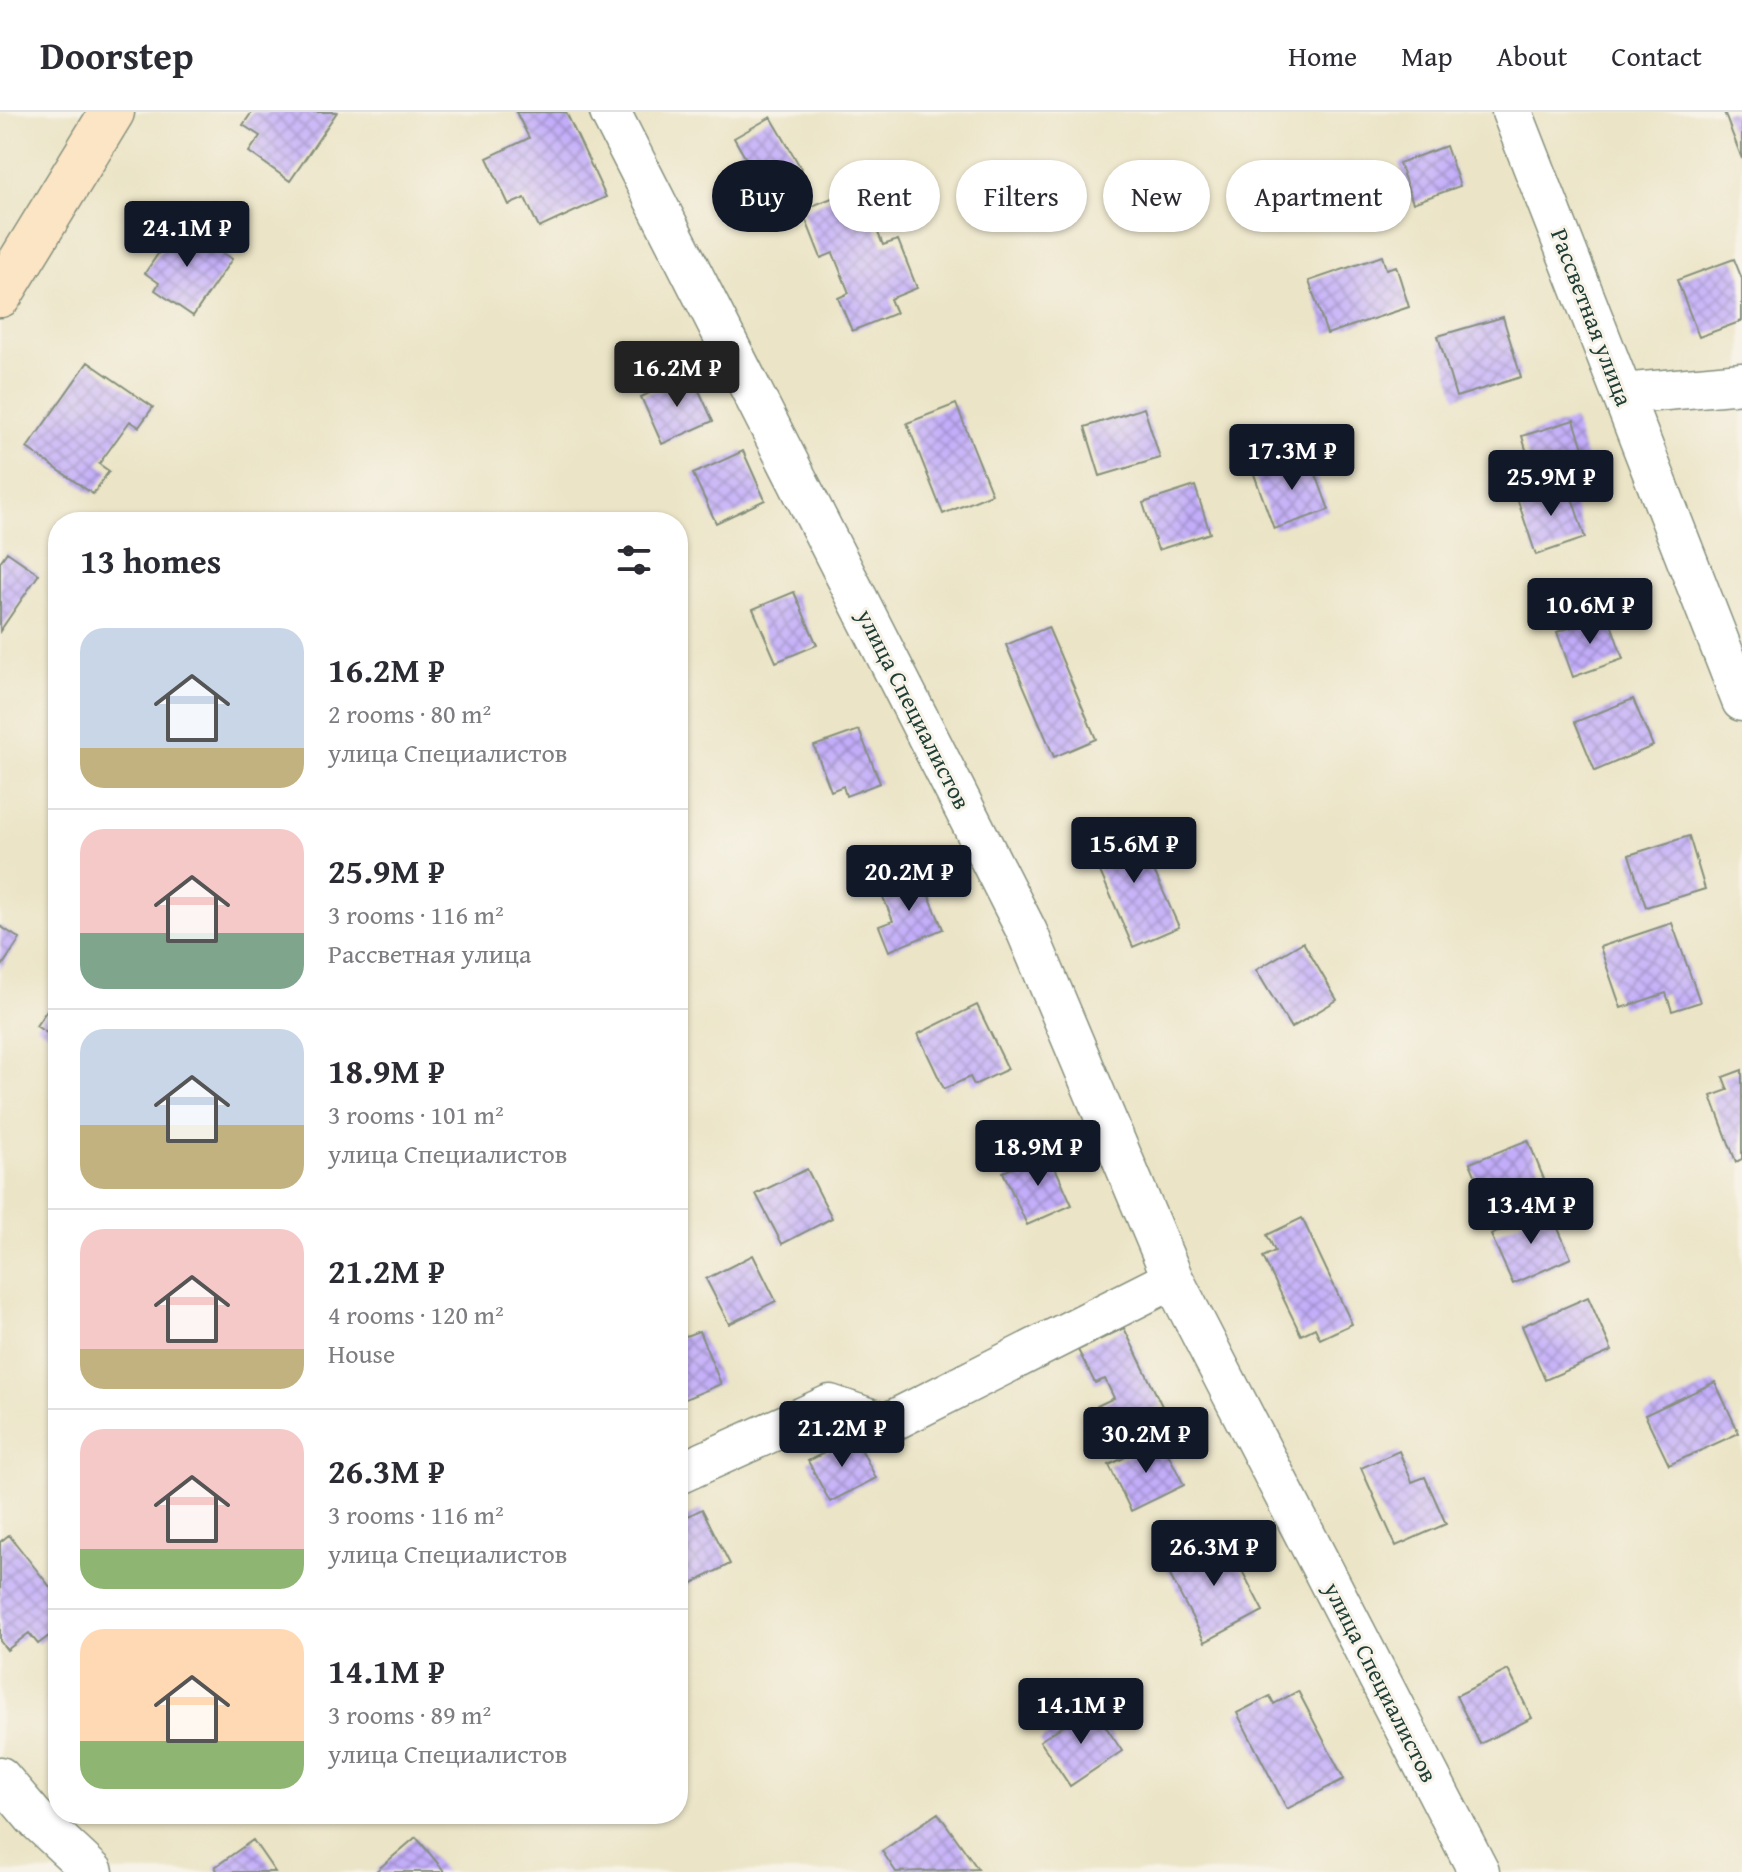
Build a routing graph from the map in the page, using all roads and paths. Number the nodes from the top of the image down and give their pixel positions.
1 (112, 112) edge
2 (610, 112) edge
3 (1512, 112) edge
4 (0, 295) edge
5 (1742, 383) edge
6 (1622, 394) junction
7 (1742, 701) edge
8 (1173, 1279) junction
9 (688, 1469) edge
10 (0, 1777) edge
11 (93, 1872) edge
12 (1479, 1872) edge

1 - 4 street
2 - 8 street, улица Специалистов
3 - 6 street, Рассветная улица
5 - 6 street
6 - 7 street, Рассветная улица
8 - 9 street
8 - 12 street, улица Специалистов
10 - 11 street

